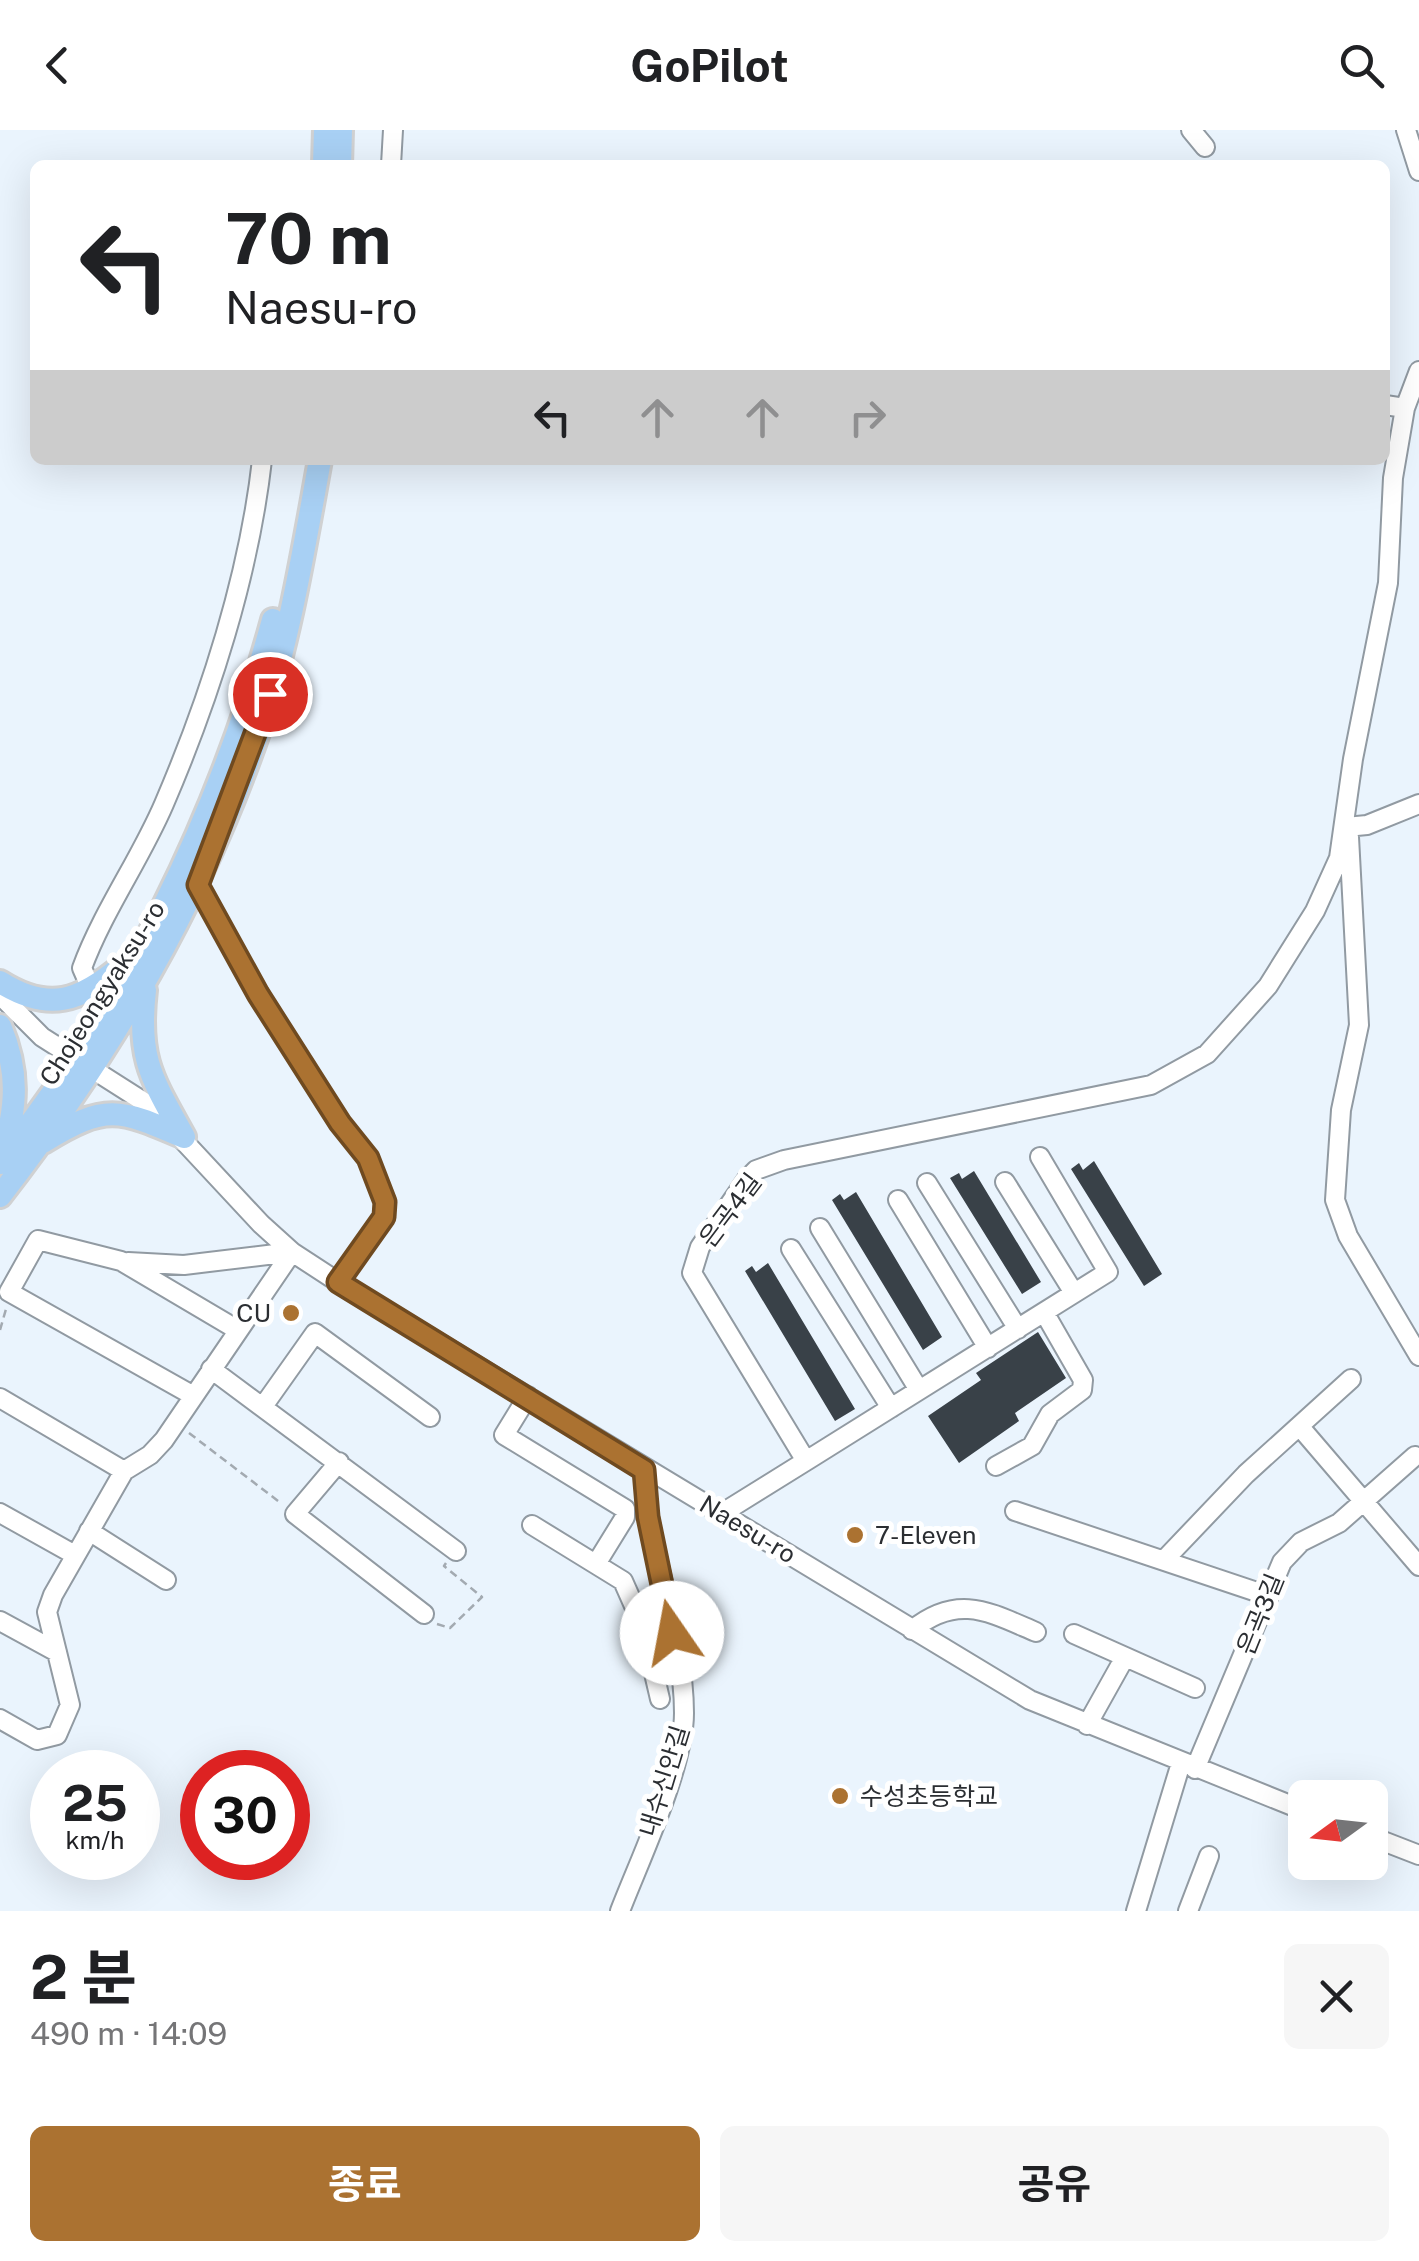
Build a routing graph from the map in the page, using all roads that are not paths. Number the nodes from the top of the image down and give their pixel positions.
1 (325, 130) edge
2 (341, 130) edge
3 (393, 130) edge
4 (1191, 130) edge
5 (1406, 130) edge
6 (1205, 148) dead end
7 (324, 160) edge
8 (340, 160) edge
9 (391, 160) edge
10 (1419, 172) edge
11 (1419, 371) edge
12 (1390, 406) edge
13 (1406, 408) junction
14 (261, 465) edge
15 (304, 465) edge
16 (319, 465) edge
17 (1419, 804) edge
18 (1346, 827) junction
19 (198, 885) junction
20 (137, 955) junction
21 (0, 982) edge
22 (145, 985) junction
23 (92, 991) junction
24 (0, 995) edge
25 (0, 1026) edge
26 (83, 1062) junction
27 (184, 1137) junction
28 (36, 1146) junction
29 (1040, 1157) dead end
30 (0, 1162) edge
31 (1006, 1182) dead end
32 (927, 1183) dead end
33 (0, 1196) edge
34 (898, 1200) dead end
35 (820, 1228) dead end
36 (792, 1249) dead end
37 (292, 1252) junction
38 (121, 1261) junction
39 (338, 1282) junction
40 (1074, 1294) junction
41 (1044, 1312) junction
42 (1018, 1328) junction
43 (236, 1329) junction
44 (988, 1348) junction
45 (1419, 1356) edge
46 (211, 1369) junction
47 (1350, 1379) dead end
48 (919, 1390) junction
49 (192, 1395) junction
50 (528, 1396) junction
51 (0, 1398) edge
52 (264, 1405) junction
53 (892, 1408) junction
54 (430, 1417) dead end
55 (1300, 1427) junction
56 (1415, 1456) dead end
57 (806, 1461) junction
58 (339, 1462) junction
59 (996, 1466) dead end
60 (124, 1470) junction
61 (644, 1470) junction
62 (1364, 1502) junction
63 (1015, 1511) dead end
64 (724, 1512) junction
65 (0, 1514) edge
66 (532, 1525) dead end
67 (90, 1531) junction
68 (456, 1551) road end
69 (76, 1556) junction
70 (1166, 1558) junction
71 (596, 1564) junction
72 (1419, 1566) edge
73 (166, 1580) dead end
74 (1268, 1596) junction
75 (424, 1614) road end
76 (0, 1621) edge
77 (912, 1630) junction
78 (1036, 1632) dead end
79 (1074, 1634) dead end
80 (56, 1652) junction
81 (1125, 1657) junction
82 (1196, 1688) dead end
83 (660, 1699) dead end
84 (0, 1719) edge
85 (1086, 1725) junction
86 (1188, 1766) junction
87 (1288, 1804) edge
88 (1388, 1843) edge
89 (1419, 1855) edge
90 (1209, 1856) dead end
91 (620, 1911) edge
92 (1136, 1911) edge
93 (1188, 1911) edge

1 - 7 main road
2 - 8 main road
3 - 9 street
4 - 6 street
5 - 10 street
11 - 13 street
12 - 13 street
13 - 18 street
14 - 23 street
15 - 20 main road, Chojeongyaksu-ro
16 - 19 main road, Chojeongyaksu-ro
17 - 18 street
18 - 45 street
18 - 57 street, 은곡4길
19 - 22 main road, Chojeongyaksu-ro
19 - 39 street
20 - 23 main road
20 - 26 main road, Chojeongyaksu-ro
21 - 23 main road
22 - 26 main road, Chojeongyaksu-ro
22 - 27 main road
24 - 26 street, Naesu-ro
25 - 30 main road
26 - 27 street, Naesu-ro
26 - 28 main road, Chojeongyaksu-ro
26 - 30 main road, Chojeongyaksu-ro
27 - 28 main road
27 - 37 street, Naesu-ro
28 - 33 main road, Chojeongyaksu-ro
29 - 40 street
31 - 40 street
32 - 42 street
34 - 44 street
35 - 48 street
36 - 53 street
37 - 38 street
37 - 39 street, Naesu-ro
37 - 43 street
38 - 43 street
38 - 49 street
39 - 50 street, Naesu-ro
40 - 41 street
41 - 42 street
41 - 59 street
42 - 44 street
43 - 46 street
44 - 48 street
46 - 49 street
46 - 52 street
47 - 55 street
48 - 53 street
49 - 60 street
50 - 61 street, Naesu-ro
50 - 71 street
51 - 60 street
52 - 54 street
52 - 58 street
53 - 57 street
55 - 62 street
55 - 70 street
56 - 62 street, 은곡3길
57 - 64 street
58 - 68 street
58 - 75 street
60 - 67 street
61 - 64 street, Naesu-ro
61 - 91 street, 내수신안길
62 - 72 street
62 - 74 street, 은곡3길
63 - 70 street
64 - 77 street, Naesu-ro
65 - 69 street
66 - 71 street
67 - 69 street
67 - 73 street
69 - 80 street
70 - 74 street
71 - 83 street
74 - 86 street, 은곡3길
76 - 80 street
77 - 78 street
77 - 85 street, Naesu-ro
79 - 81 street
80 - 84 street
81 - 82 street
81 - 85 street
85 - 86 street, Naesu-ro
86 - 87 street, Naesu-ro
86 - 92 street, 은곡3길
88 - 89 street
90 - 93 street

